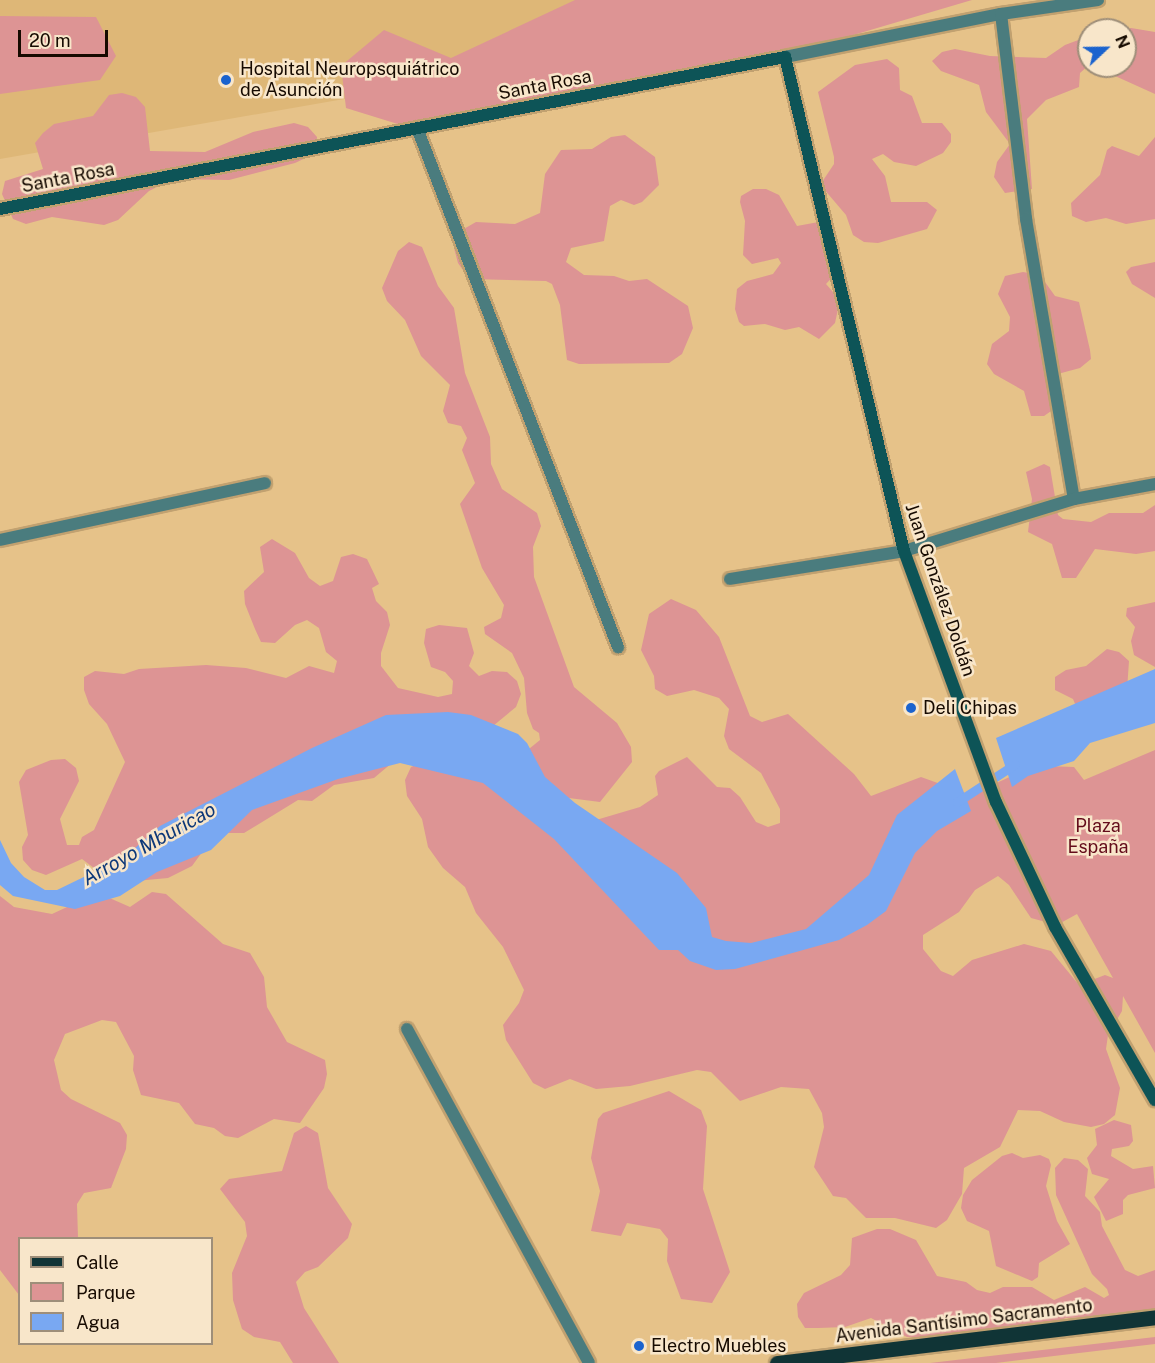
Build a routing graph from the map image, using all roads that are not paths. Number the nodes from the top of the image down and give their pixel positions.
1 (1092, 0) edge
2 (1001, 14) junction
3 (785, 57) junction
4 (417, 128) junction
5 (0, 209) edge
6 (265, 483) dead end
7 (1155, 484) edge
8 (1074, 499) junction
9 (0, 540) edge
10 (904, 551) junction
11 (730, 579) dead end
12 (618, 647) dead end
13 (407, 1029) dead end
14 (1155, 1100) edge
15 (1155, 1317) edge
16 (589, 1363) edge
17 (777, 1363) edge

1 - 2 street, Santa Rosa
2 - 3 street, Santa Rosa
2 - 8 street
3 - 4 street, Santa Rosa
3 - 10 street, Juan González Doldán
4 - 5 street, Santa Rosa
4 - 12 street
6 - 9 street
7 - 8 street
8 - 10 street
10 - 11 street
10 - 14 street, Juan González Doldán
13 - 16 street
15 - 17 main road, Avenida Santísimo Sacramento

